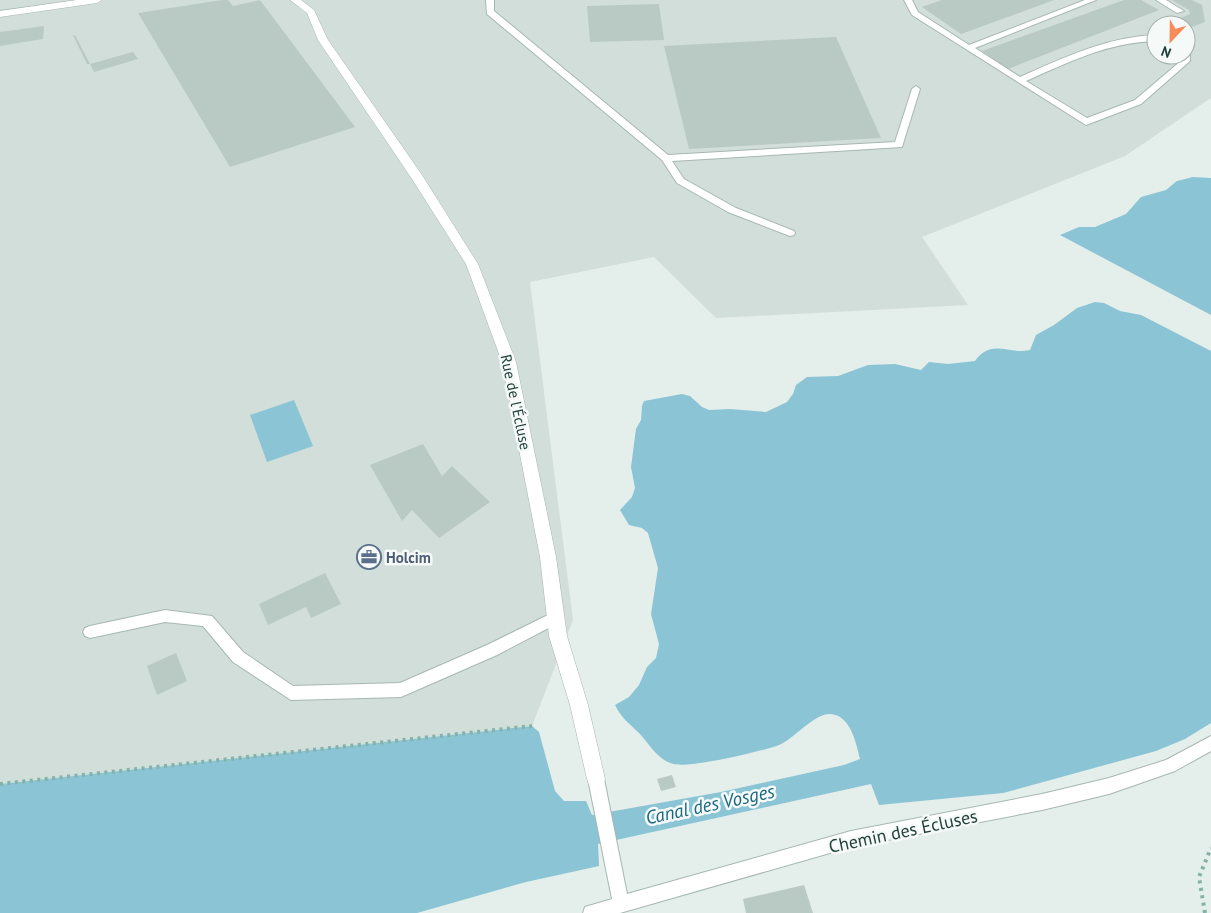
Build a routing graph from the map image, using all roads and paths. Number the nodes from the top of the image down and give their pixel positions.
1 (97, 0) edge
2 (295, 0) edge
3 (490, 0) edge
4 (908, 0) edge
5 (1093, 0) edge
6 (1160, 0) edge
7 (315, 6) edge
8 (1180, 11) dead end
9 (0, 14) edge
10 (1146, 38) edge
11 (968, 48) junction
12 (1181, 65) edge
13 (1020, 80) junction
14 (916, 89) dead end
15 (666, 158) junction
16 (790, 233) dead end
17 (556, 618) junction
18 (90, 632) dead end
19 (532, 726) dead end
20 (1211, 743) edge
21 (596, 779) joint
22 (0, 784) edge
23 (1211, 848) edge
24 (620, 904) junction
25 (591, 913) edge
26 (1205, 913) edge

1 - 9 street
2 - 7 street, Rue de l'Écluse
3 - 15 lane
4 - 11 lane
5 - 11 lane
6 - 8 lane
7 - 17 street, Rue de l'Écluse
10 - 13 lane
11 - 13 lane
12 - 13 lane
14 - 15 lane
15 - 16 lane
17 - 18 lane
17 - 21 street, Rue de l'Écluse
19 - 22 path
20 - 24 lane, Chemin des Écluses
21 - 24 lane
23 - 26 path
24 - 25 lane, Chemin des Écluses

